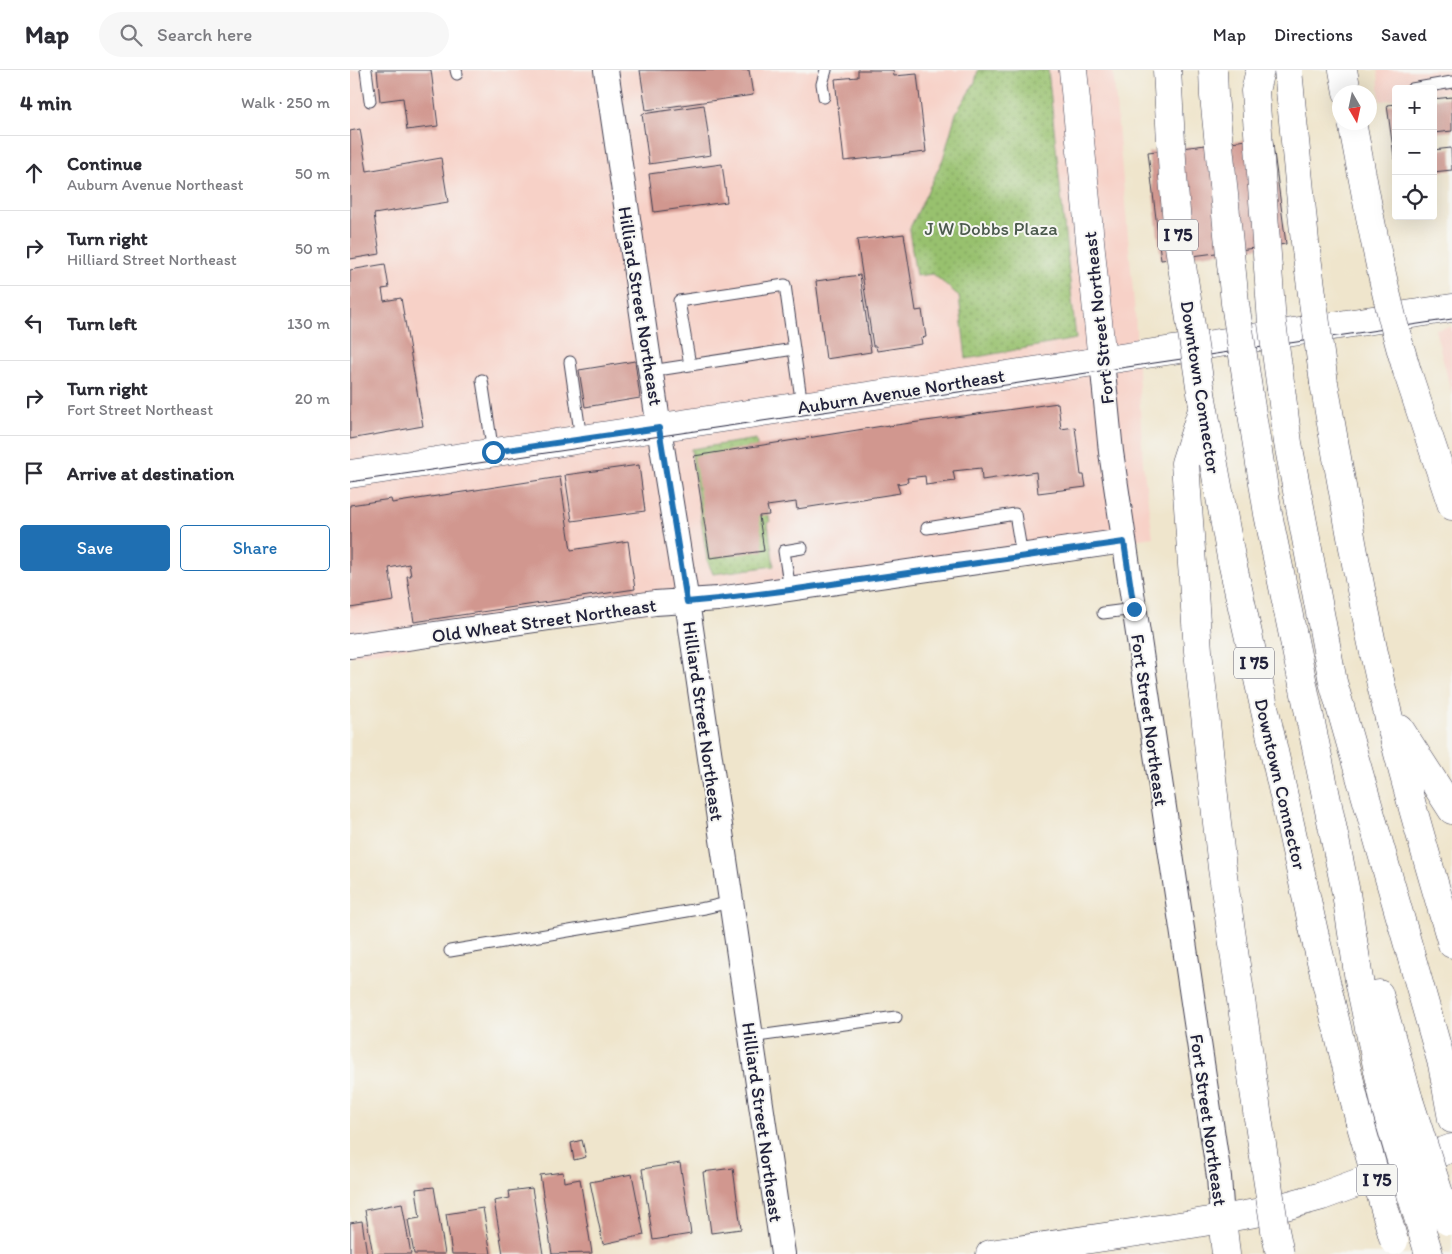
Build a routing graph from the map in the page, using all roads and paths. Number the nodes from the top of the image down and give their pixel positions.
1 (366, 70) edge
2 (606, 70) edge
3 (826, 70) edge
4 (1073, 70) edge
5 (1168, 70) edge
6 (1213, 70) edge
7 (1260, 70) edge
8 (1288, 70) edge
9 (1343, 70) edge
10 (1452, 82) edge
11 (1346, 85) edge
12 (1435, 85) edge
13 (824, 97) dead end
14 (370, 101) dead end
15 (1354, 130) edge
16 (1452, 308) edge
17 (794, 349) junction
18 (1102, 361) junction
19 (570, 362) dead end
20 (690, 365) junction
21 (651, 370) junction
22 (482, 380) dead end
23 (1202, 404) junction
24 (802, 406) junction
25 (659, 428) junction
26 (582, 439) junction
27 (493, 452) junction
28 (350, 474) edge
29 (1452, 506) edge
30 (927, 528) dead end
31 (1124, 542) junction
32 (802, 548) dead end
33 (1022, 556) junction
34 (790, 590) junction
35 (687, 602) junction
36 (1134, 609) junction
37 (1103, 612) dead end
38 (350, 646) edge
39 (1387, 709) junction
40 (1452, 810) edge
41 (731, 902) junction
42 (1452, 944) edge
43 (450, 951) dead end
44 (896, 1017) dead end
45 (750, 1037) junction
46 (1447, 1078) edge
47 (1398, 1105) junction
48 (1452, 1119) edge
49 (1452, 1148) edge
50 (1222, 1219) junction
51 (1450, 1226) edge
52 (1426, 1243) edge
53 (1396, 1248) edge
54 (783, 1254) edge
55 (990, 1254) edge
56 (1226, 1254) edge
57 (1280, 1254) edge

1 - 14 lane
2 - 21 street, Hilliard Street Northeast
3 - 13 lane
4 - 18 main road, Fort Street Northeast
5 - 23 main road, Downtown Connector / I 75, bridge
6 - 47 main road, bridge
7 - 46 main road, bridge
8 - 39 main road, bridge
9 - 11 main road
10 - 12 lane
15 - 29 main road, bridge
16 - 18 main road, Auburn Avenue Northeast
17 - 20 lane
17 - 20 lane
17 - 24 lane
18 - 24 main road, Auburn Avenue Northeast
18 - 31 street, Fort Street Northeast
19 - 26 lane
20 - 21 lane
21 - 25 street, Hilliard Street Northeast
22 - 27 lane
23 - 53 main road, Downtown Connector / I 75, bridge
23 - 57 main road, bridge
24 - 25 main road, Auburn Avenue Northeast
25 - 26 main road, Auburn Avenue Northeast
25 - 35 street, Hilliard Street Northeast
26 - 27 main road, Auburn Avenue Northeast
27 - 28 main road, Auburn Avenue Northeast
30 - 33 lane
31 - 33 street, Old Wheat Street Northeast
31 - 36 street, Fort Street Northeast
32 - 34 lane
33 - 34 street, Old Wheat Street Northeast
34 - 35 street, Old Wheat Street Northeast
35 - 38 street, Old Wheat Street Northeast
35 - 41 street, Hilliard Street Northeast
36 - 37 lane
36 - 50 street, Fort Street Northeast
39 - 40 main road
39 - 42 main road
41 - 43 lane
41 - 45 street, Hilliard Street Northeast
44 - 45 lane
45 - 54 street, Hilliard Street Northeast
46 - 48 main road
47 - 51 main road, bridge
47 - 52 main road, bridge
49 - 50 main road
50 - 55 main road
50 - 56 main road

